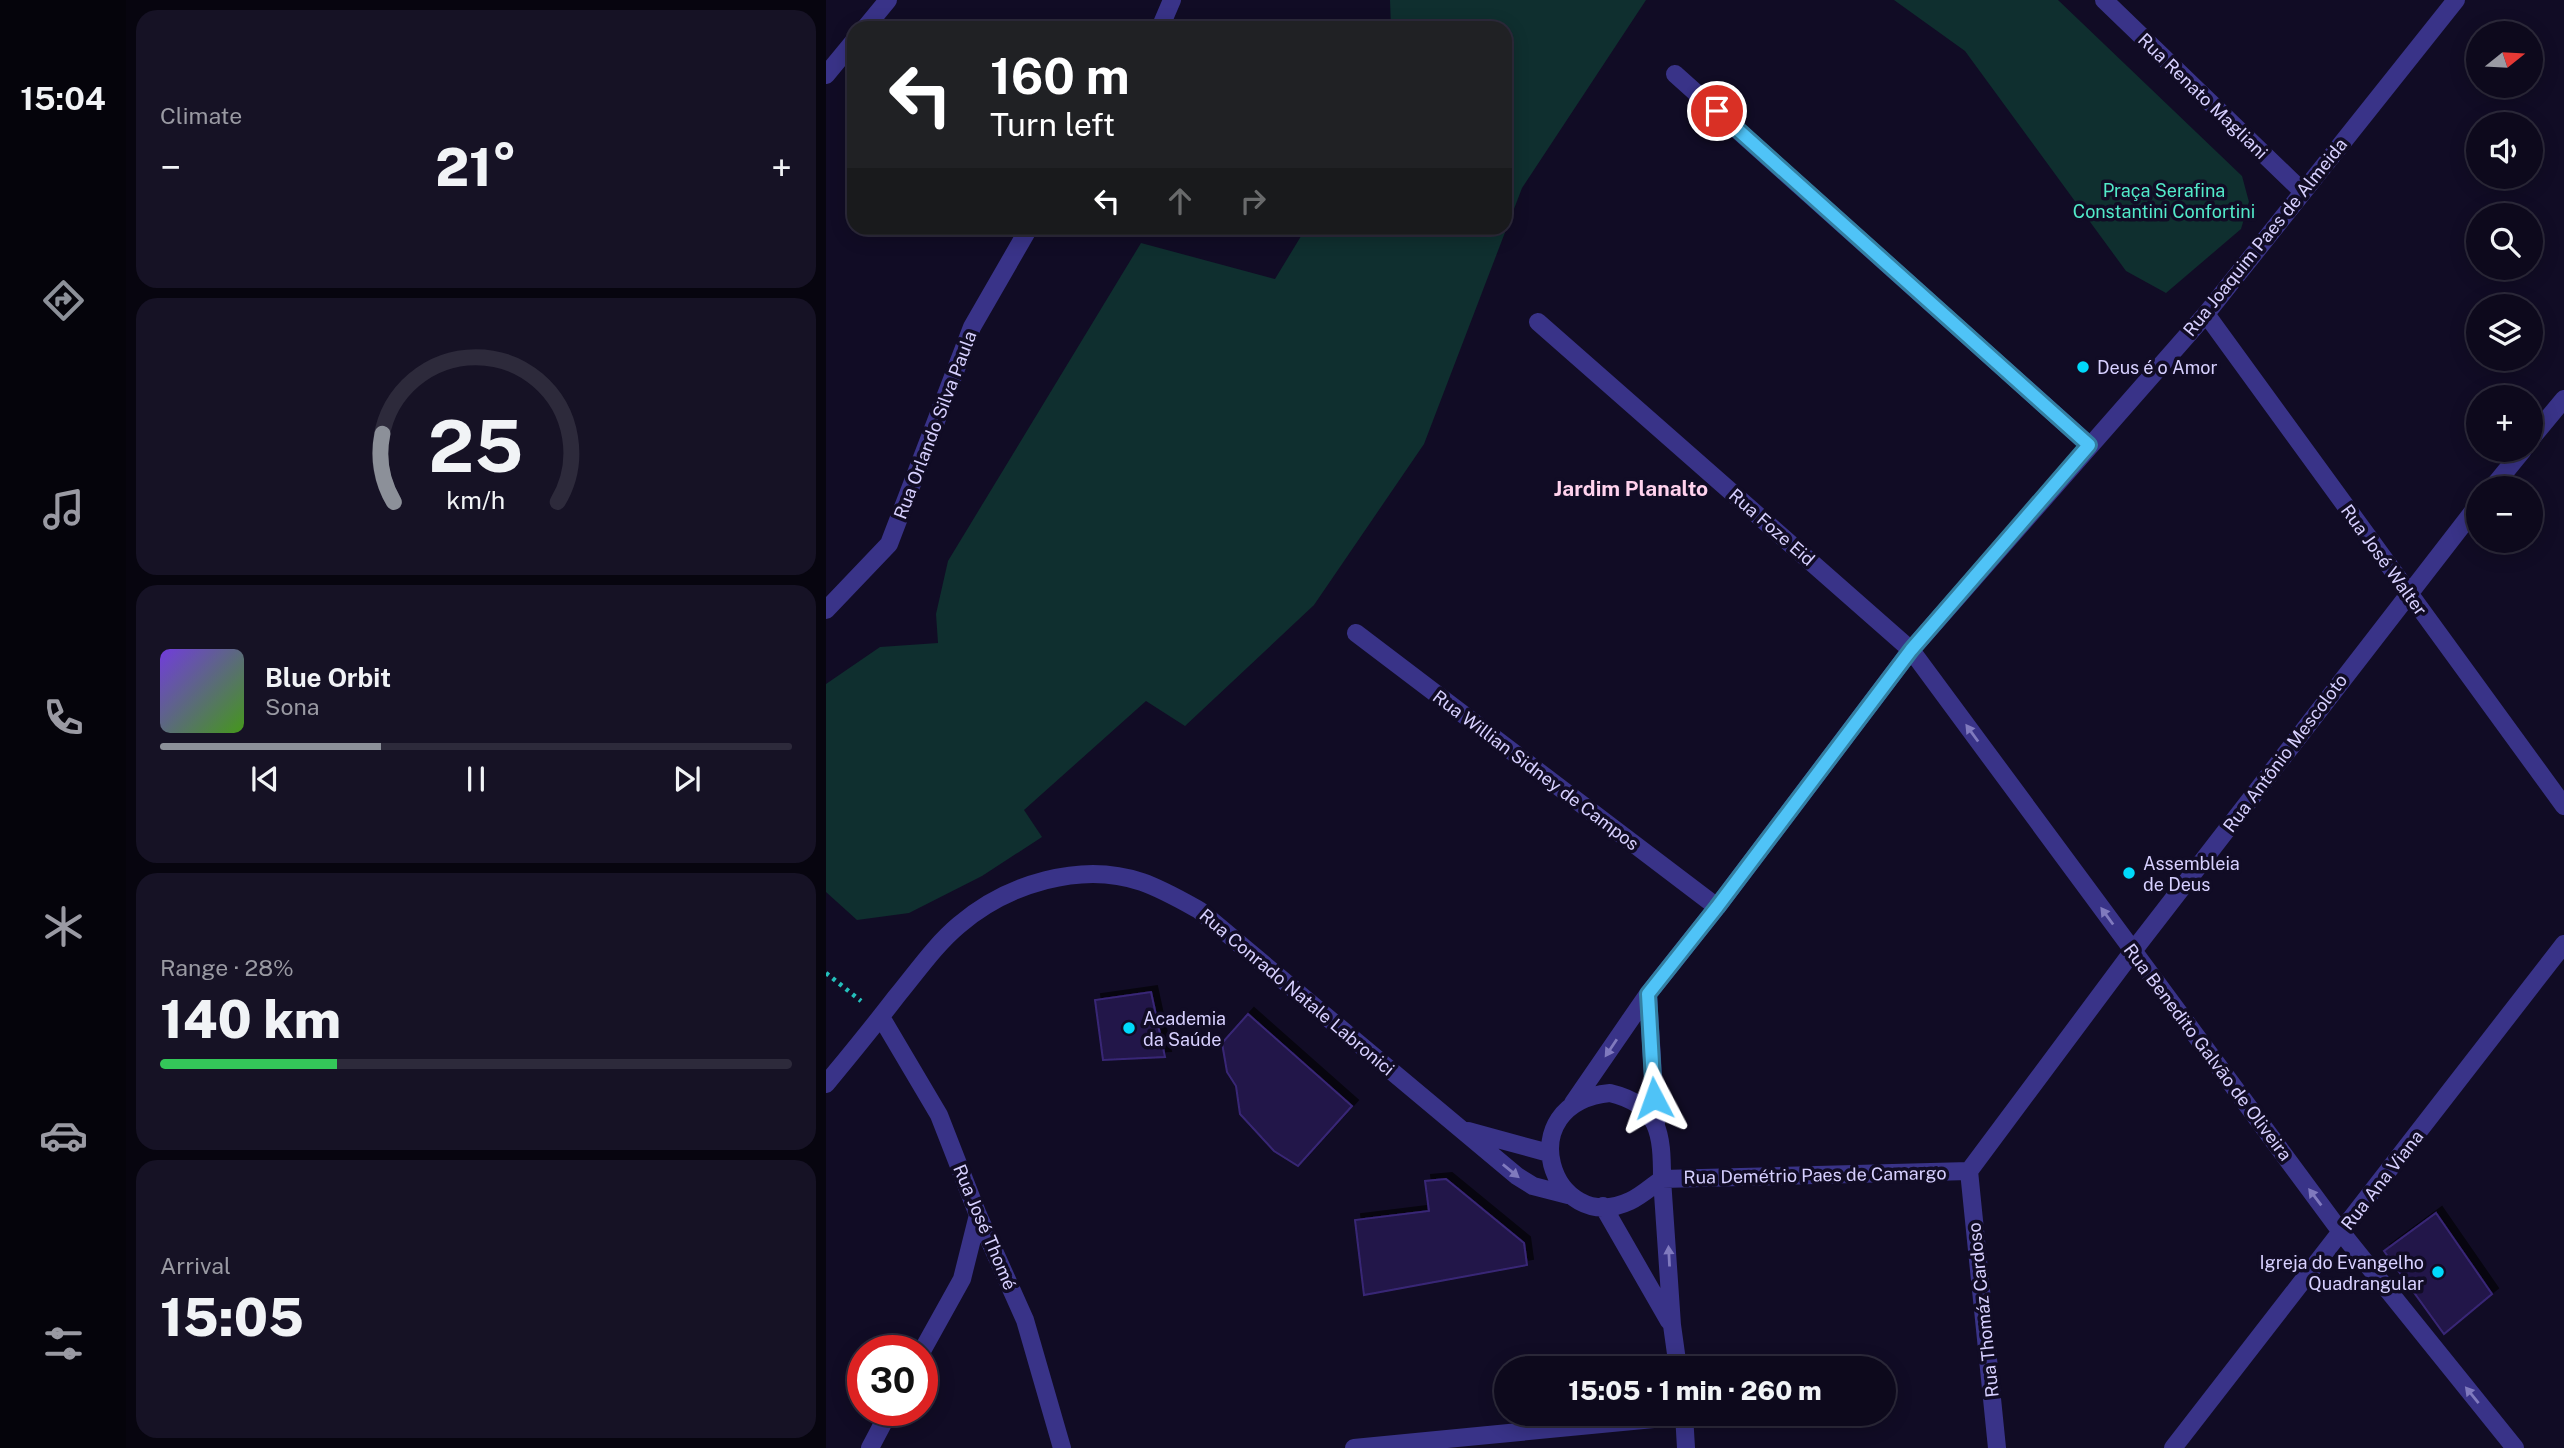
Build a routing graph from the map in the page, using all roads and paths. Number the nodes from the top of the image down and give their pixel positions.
1 (888, 0) edge
2 (1172, 0) edge
3 (2104, 0) edge
4 (2456, 0) edge
5 (871, 21) edge
6 (1163, 21) edge
7 (847, 50) edge
8 (1675, 74) dead end
9 (826, 75) edge
10 (2302, 191) junction
11 (1025, 235) edge
12 (2206, 314) junction
13 (1538, 322) dead end
14 (2564, 399) edge
15 (2543, 424) edge
16 (2089, 445) junction
17 (2513, 462) edge
18 (2502, 476) edge
19 (2466, 520) edge
20 (2407, 592) junction
21 (826, 610) edge
22 (1356, 633) dead end
23 (1911, 650) junction
24 (2564, 806) edge
25 (1717, 907) junction
26 (2564, 944) edge
27 (2133, 951) junction
28 (826, 973) edge
29 (1648, 994) junction
30 (881, 1017) junction
31 (826, 1084) edge
32 (1573, 1103) junction
33 (1656, 1124) junction
34 (1464, 1130) junction
35 (1549, 1153) junction
36 (1969, 1171) junction
37 (1661, 1179) junction
38 (1568, 1195) junction
39 (1603, 1206) junction
40 (978, 1215) junction
41 (2341, 1232) junction
42 (1672, 1325) junction
43 (931, 1335) edge
44 (1676, 1356) edge
45 (882, 1426) edge
46 (1575, 1426) edge
47 (1685, 1426) edge
48 (870, 1448) edge
49 (1062, 1448) edge
50 (1354, 1448) edge
51 (1686, 1448) edge
52 (1997, 1448) edge
53 (2173, 1448) edge
54 (2515, 1448) edge

1 - 5 street
2 - 6 street
3 - 10 street, Rua Renato Magliani
4 - 10 street, Rua Joaquim Paes de Almeida
7 - 9 street
8 - 16 street
10 - 12 street, Rua Joaquim Paes de Almeida
11 - 21 street, Rua Orlando Silva Paula
12 - 16 street, Rua Joaquim Paes de Almeida
12 - 20 street, Rua José Walter
13 - 23 street, Rua Foze Eid
14 - 15 street
16 - 23 street, Rua Joaquim Paes de Almeida
17 - 18 street
19 - 20 street, Rua Antônio Mescoloto
20 - 24 street, Rua José Walter
20 - 27 street, Rua Antônio Mescoloto
22 - 25 street, Rua Willian Sidney de Campos
23 - 25 street, Rua Joaquim Paes de Almeida
27 -> 23 street, Rua Benedito Galvão de Oliveira
25 - 29 street, Rua Joaquim Paes de Almeida
26 - 41 street, Rua Ana Viana
27 - 36 street, Rua Antônio Mescoloto
41 -> 27 street, Rua Benedito Galvão de Oliveira
28 - 30 path
29 -> 32 street, Rua Joaquim Paes de Almeida
29 - 33 street
30 - 31 street, Rua Conrado Natale Labronici
30 - 34 street, Rua Conrado Natale Labronici
30 - 40 street, Rua José Thomé
32 - 33 street
32 - 35 street
33 - 37 street
34 - 35 street
34 -> 38 street, Rua Conrado Natale Labronici
35 - 38 street
36 - 37 street, Rua Demétrio Paes de Camargo
36 - 52 street, Rua Thomáz Cardoso
37 - 39 street
42 -> 37 street
38 - 39 street
39 - 42 street
40 - 43 street
40 - 49 street, Rua José Thomé
41 - 53 street, Rua Ana Viana
54 -> 41 street, Rua Benedito Galvão de Oliveira
42 - 44 street
45 - 48 street
46 - 50 street
47 - 51 street

